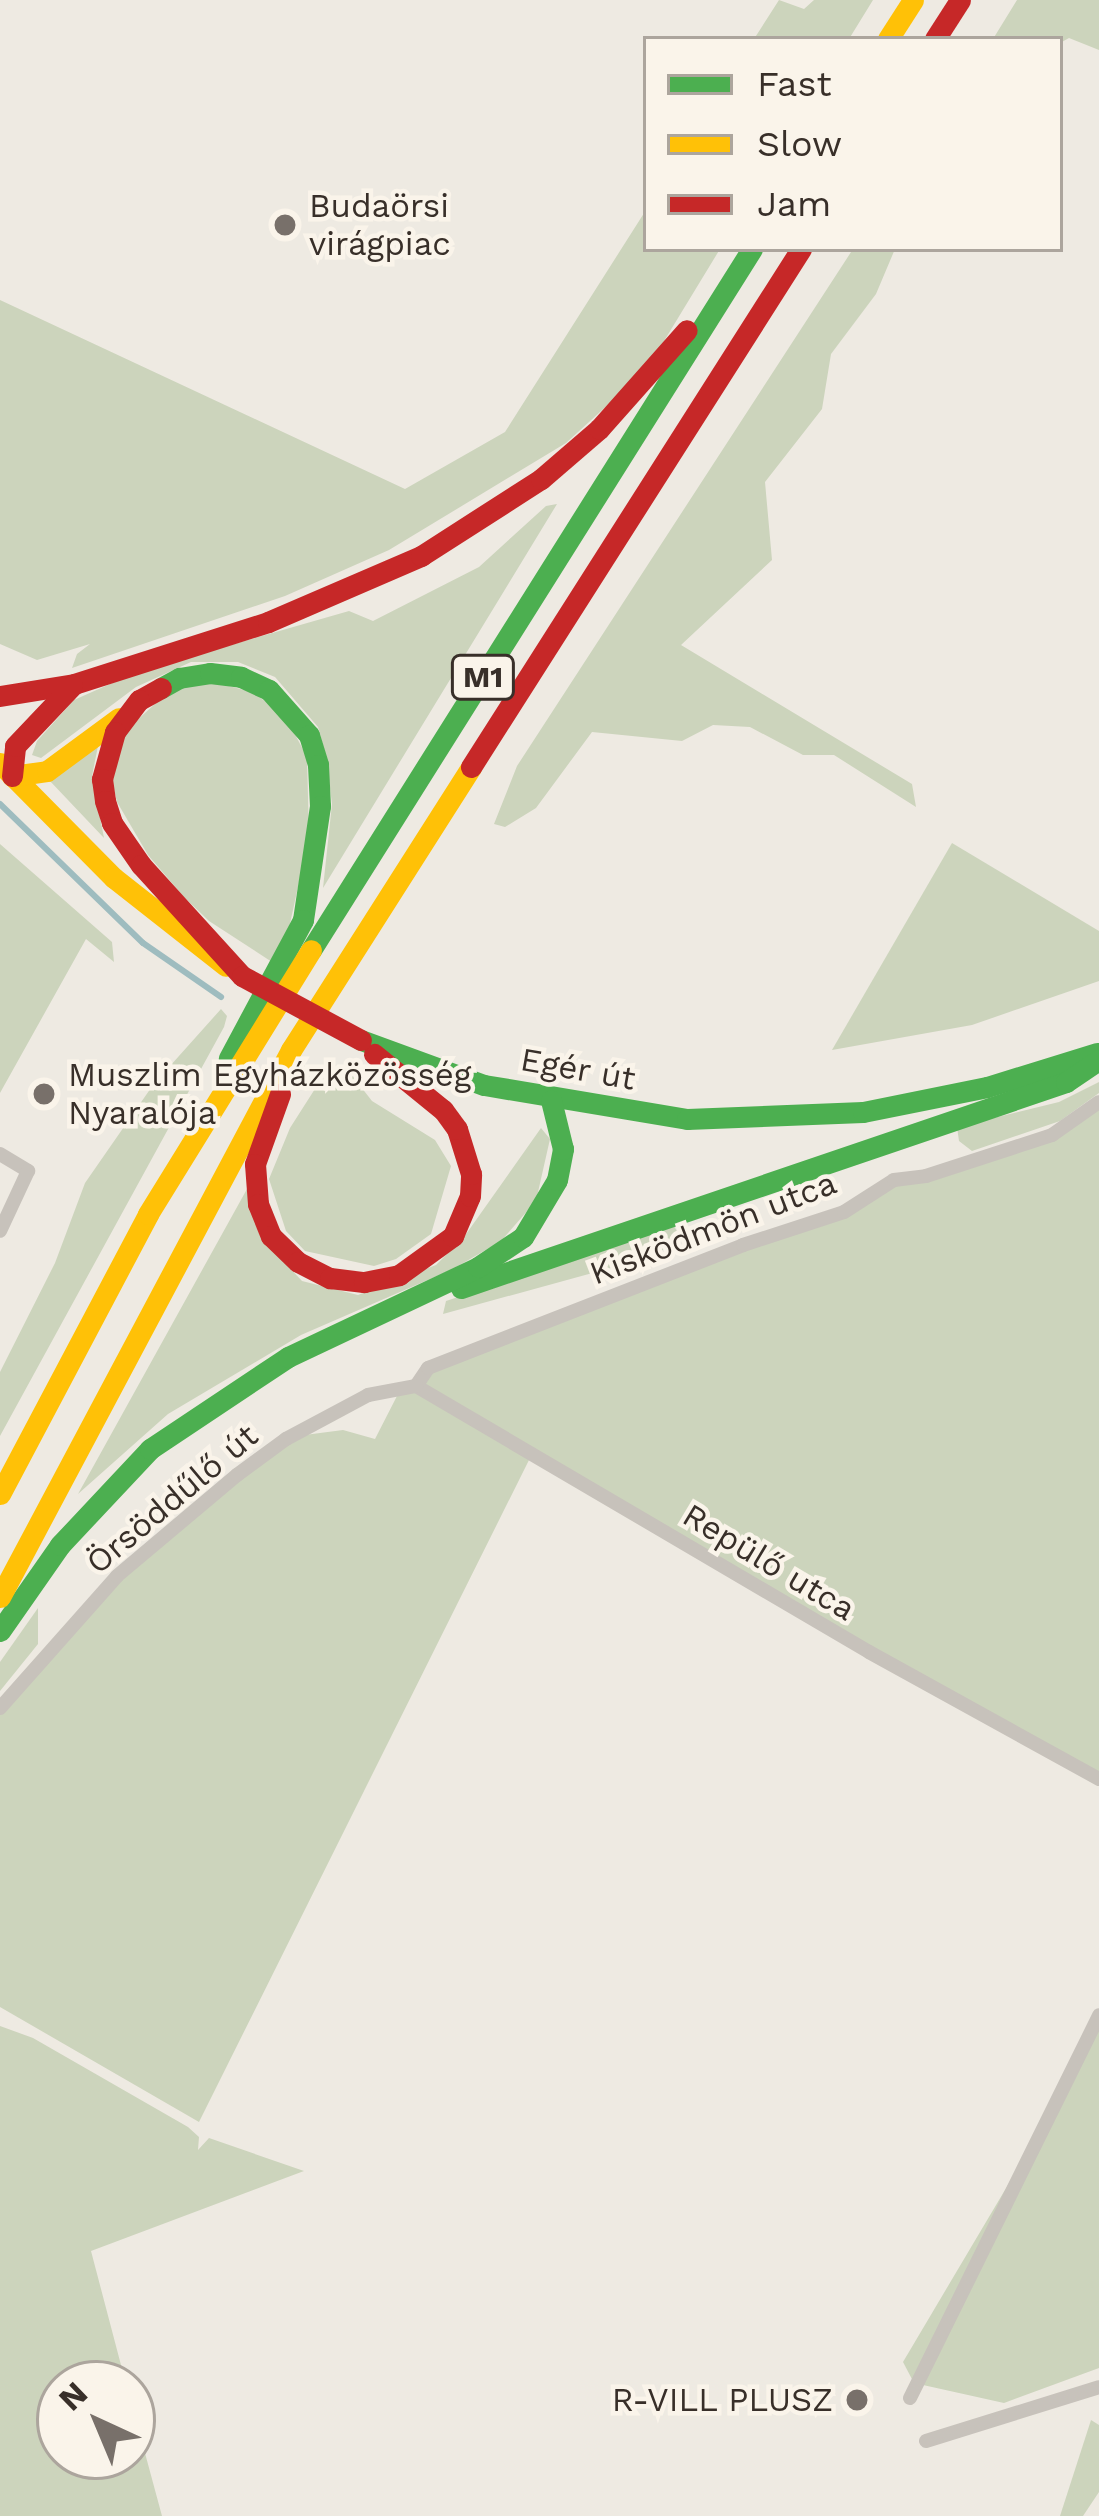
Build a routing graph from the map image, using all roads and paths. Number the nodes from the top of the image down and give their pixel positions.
1 (913, 0) edge
2 (960, 0) edge
3 (890, 36) edge
4 (937, 36) edge
5 (749, 252) edge
6 (749, 252) edge
7 (798, 252) edge
8 (74, 684) junction
9 (0, 696) edge
10 (128, 712) junction
11 (6, 770) edge
12 (242, 976) junction
13 (361, 1040) junction
14 (291, 1050) junction
15 (1099, 1056) edge
16 (551, 1100) junction
17 (1099, 1102) edge
18 (214, 1104) junction
19 (0, 1154) edge
20 (0, 1231) edge
21 (380, 1314) junction
22 (416, 1386) junction
23 (0, 1494) edge
24 (0, 1597) edge
25 (0, 1631) edge
26 (0, 1708) edge
27 (1099, 1779) edge
28 (1099, 2014) edge
29 (1099, 2387) edge
30 (910, 2398) dead end
31 (926, 2441) dead end

1 - 3 main road
2 - 4 main road
5 - 8 main road
6 - 18 main road, M1
7 - 14 main road, M1
8 - 9 main road
8 - 11 main road
10 - 11 main road
10 - 12 main road
10 - 18 main road
11 - 12 main road, Egér út
12 - 13 main road, Egér út, bridge
13 - 14 main road
13 - 16 main road, Egér út
14 - 24 main road, M1
15 - 16 main road, Egér út
15 - 21 main road
16 - 21 main road
17 - 22 street, Kisködmön utca
18 - 23 main road, M1
19 - 20 street
21 - 25 main road
22 - 26 street, Örsöddűlő út
22 - 27 street, Repülő utca
28 - 30 street
29 - 31 street

